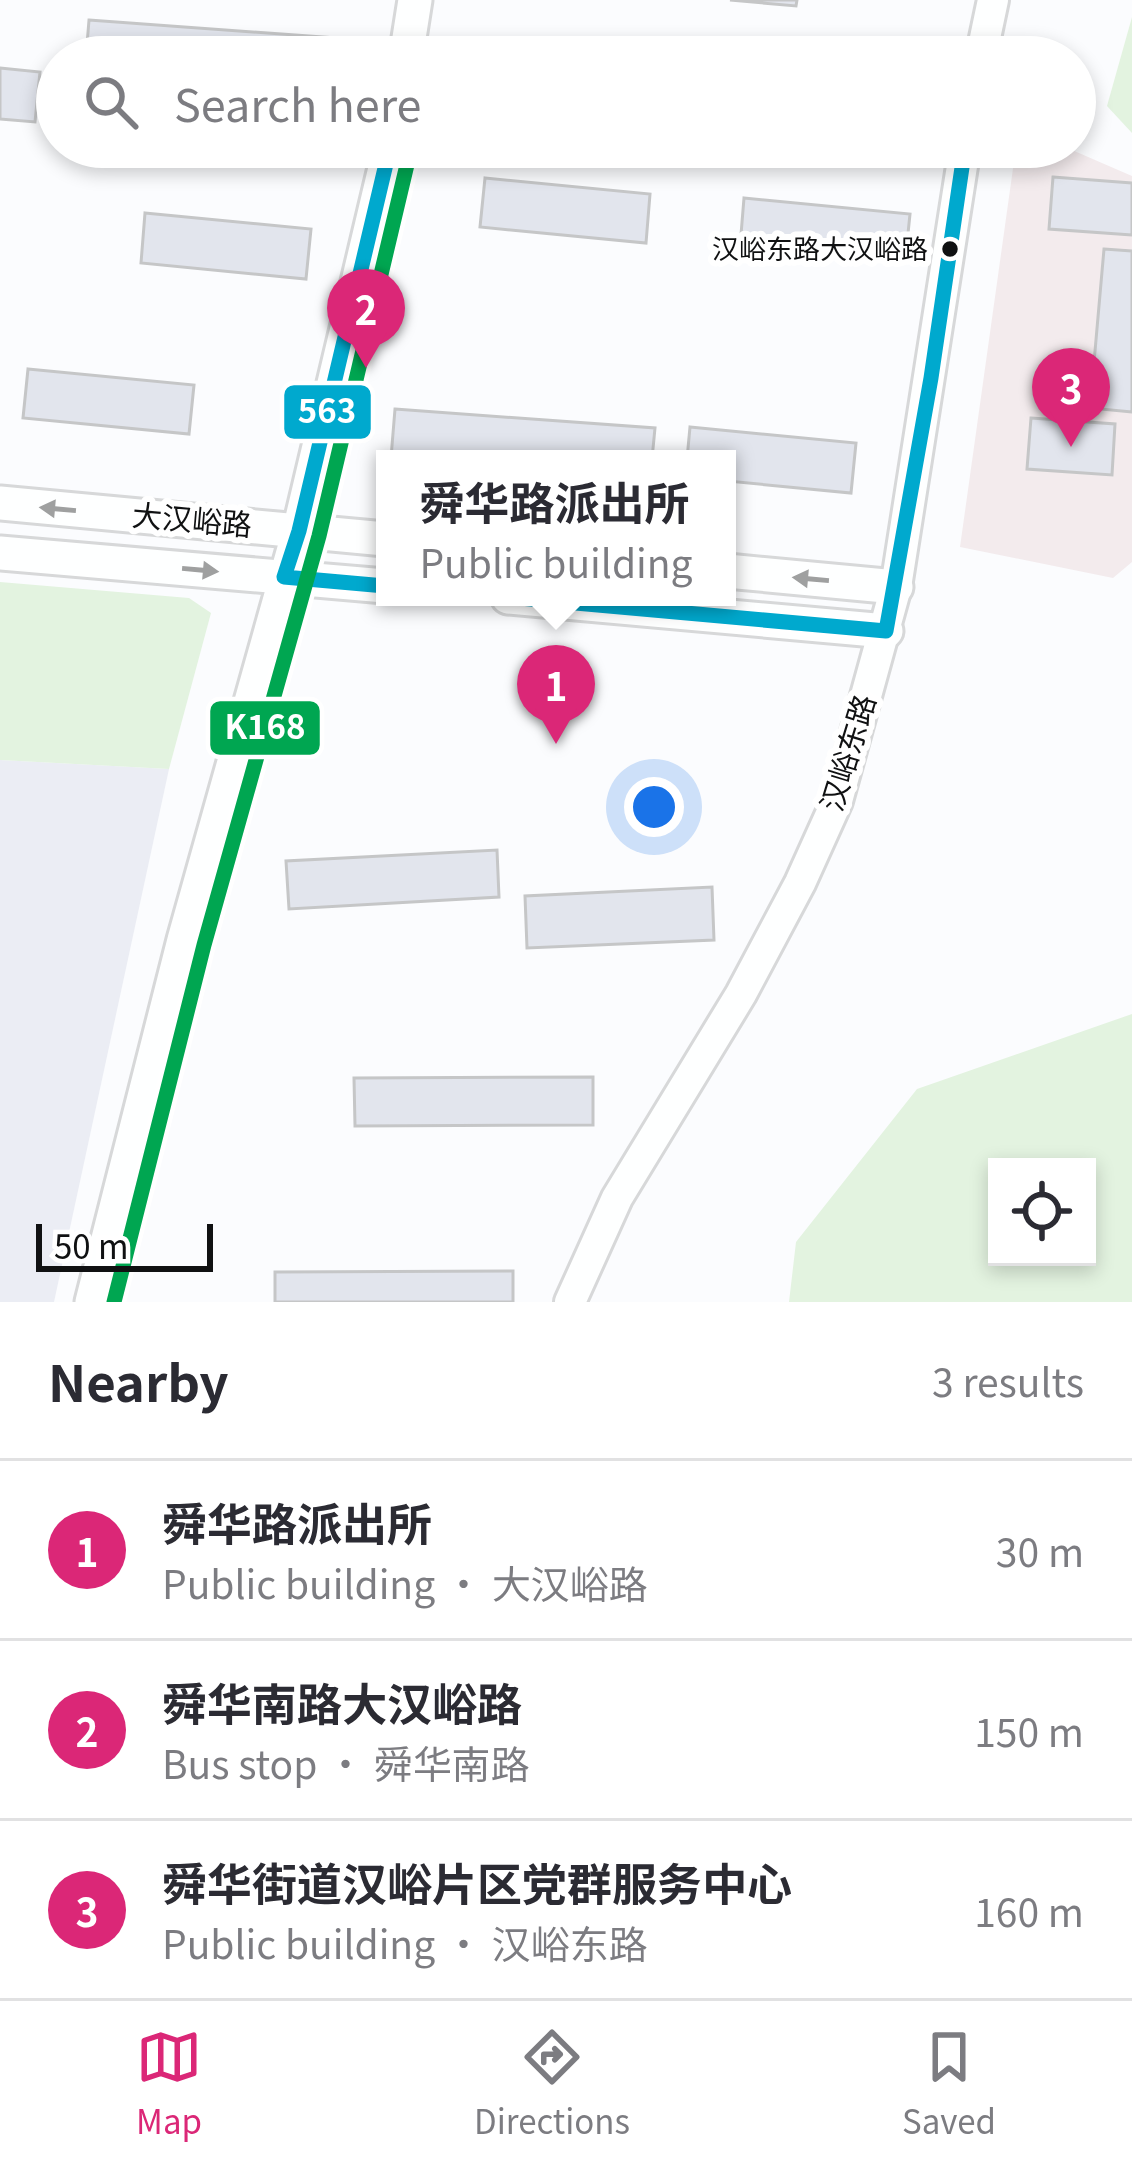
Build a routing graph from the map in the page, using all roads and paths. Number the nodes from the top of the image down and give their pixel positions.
1 (415, 0) edge
2 (993, 0) edge
3 (409, 36) edge
4 (985, 36) edge
5 (385, 168) edge
6 (962, 168) edge
7 (0, 503) edge
8 (299, 531) junction
9 (376, 538) edge
10 (0, 553) edge
11 (736, 572) edge
12 (284, 577) junction
13 (376, 585) edge
14 (896, 586) junction
15 (608, 606) edge
16 (886, 631) junction
17 (92, 1302) edge
18 (570, 1302) edge

1 - 3 main road
2 - 4 street
5 - 8 main road
6 - 14 street, 汉峪东路
8 -> 7 main road, 大汉峪路
8 - 9 main road, 大汉峪路
8 - 12 main road
10 -> 12 main road, 大汉峪路
14 -> 11 main road
12 - 13 main road, 大汉峪路
12 - 17 main road
14 - 16 street, 汉峪东路
15 - 16 main road
16 - 18 street, 汉峪东路

